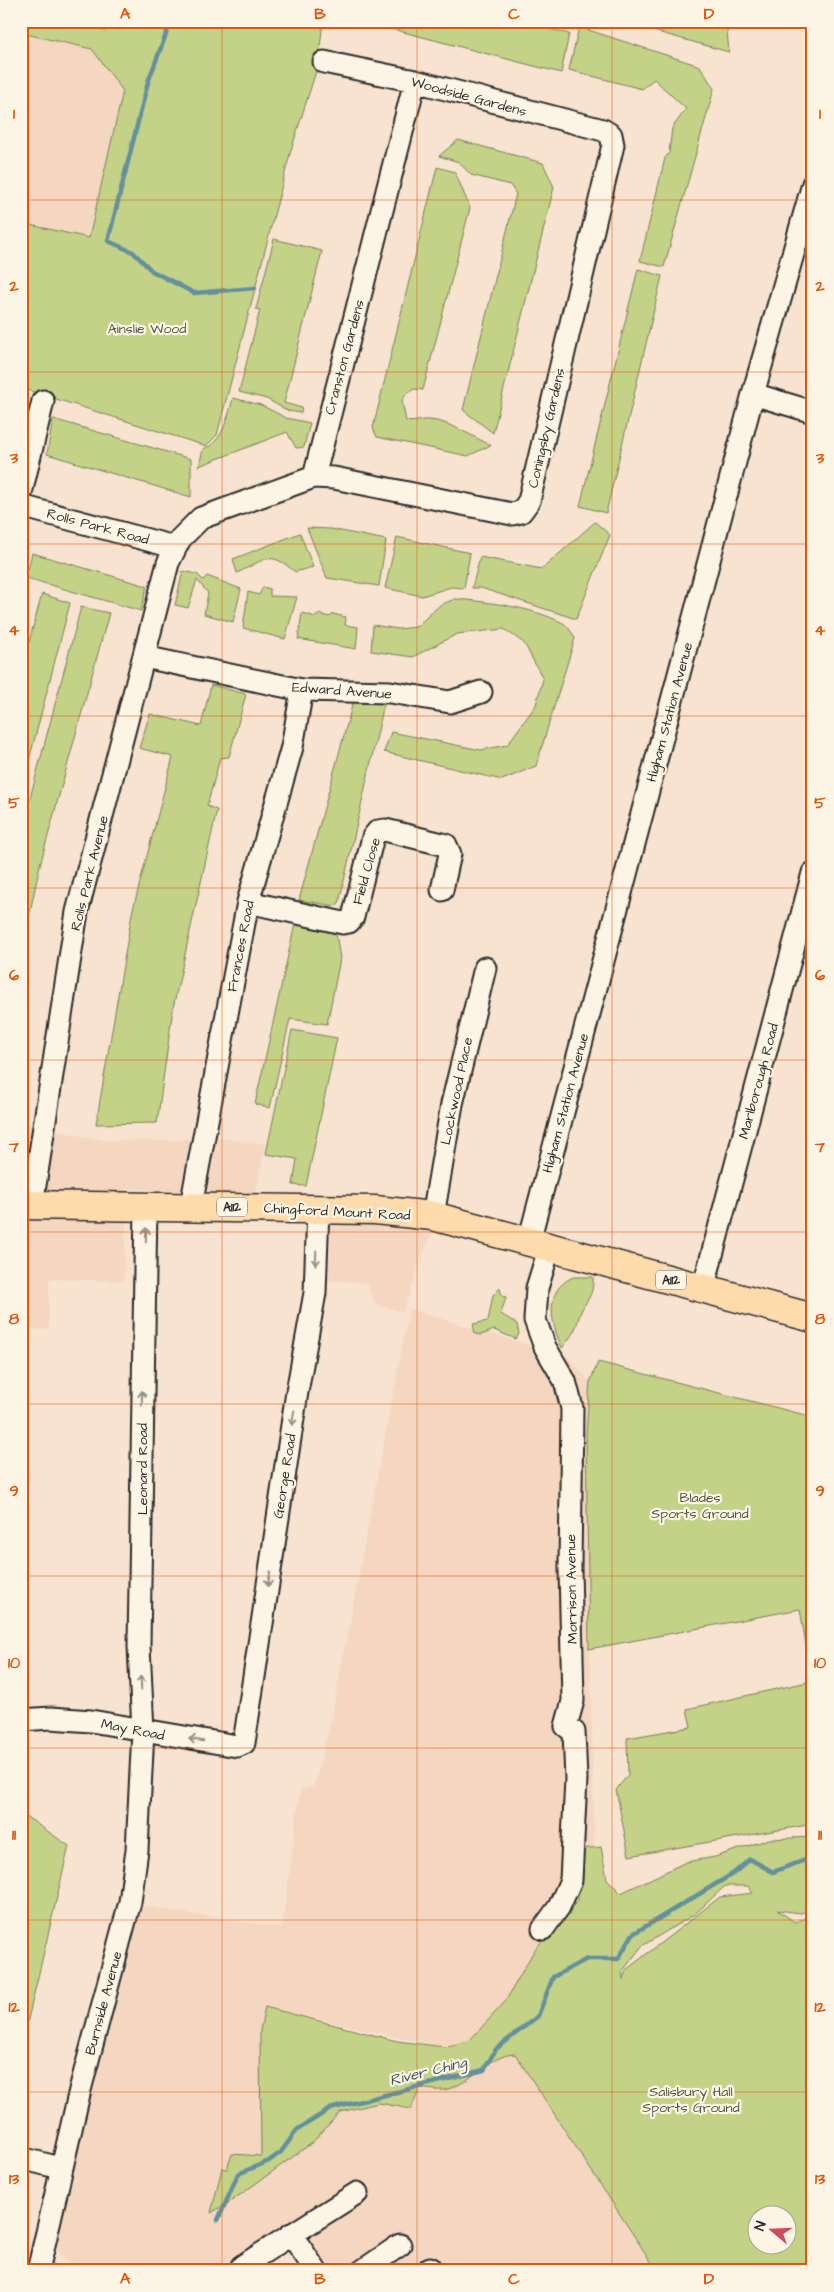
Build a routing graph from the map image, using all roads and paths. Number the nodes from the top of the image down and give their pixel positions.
1 (324, 62) dead end
2 (415, 81) junction
3 (611, 135) joint
4 (813, 184) edge
5 (805, 240) edge
6 (753, 394) junction
7 (44, 401) dead end
8 (813, 412) edge
9 (314, 477) junction
10 (21, 493) edge
11 (21, 506) edge
12 (174, 548) junction
13 (144, 657) junction
14 (302, 690) junction
15 (481, 692) dead end
16 (813, 873) edge
17 (442, 890) dead end
18 (248, 902) junction
19 (485, 968) dead end
20 (26, 1205) edge
21 (146, 1206) junction
22 (191, 1206) junction
23 (318, 1209) junction
24 (433, 1216) junction
25 (539, 1244) junction
26 (703, 1289) junction
27 (813, 1318) edge
28 (21, 1720) edge
29 (143, 1732) junction
30 (244, 1743) joint
31 (543, 1929) dead end
32 (21, 2158) edge
33 (60, 2168) junction
34 (357, 2193) dead end
35 (291, 2234) junction
36 (400, 2245) dead end
37 (242, 2266) dead end
38 (38, 2271) edge
39 (316, 2271) edge
40 (362, 2271) edge

1 - 2 street, Woodside Gardens
2 - 3 street, Woodside Gardens
2 - 9 street, Cranston Gardens
3 - 9 street, Coningsby Gardens
4 - 5 street, Higham Station Avenue
5 - 6 street, Higham Station Avenue
6 - 8 street
6 - 25 street, Higham Station Avenue
7 - 10 street
9 - 12 street
11 - 12 street, Rolls Park Road
12 - 13 street, Rolls Park Avenue
13 - 14 street, Edward Avenue
13 - 20 street, Rolls Park Avenue
14 - 15 street, Edward Avenue
14 - 18 street, Frances Road
16 - 26 street, Marlborough Road
17 - 18 street, Field Close
18 - 22 street, Frances Road
19 - 24 street, Lockwood Place
20 - 21 main road, Chingford Mount Road / A112
21 - 22 main road, Chingford Mount Road / A112
29 -> 21 street, Leonard Road
22 - 23 main road, Chingford Mount Road / A112
23 - 24 main road, Chingford Mount Road / A112
23 -> 30 street, George Road
24 - 25 main road, Chingford Mount Road / A112
25 - 26 main road, A112
25 - 31 street, Morrison Avenue
26 - 27 main road, A112
28 - 29 street, May Road
30 -> 29 street, May Road
29 - 33 street, Burnside Avenue
32 - 33 street
33 - 38 street, Burnside Avenue
34 - 35 street
35 - 37 street
35 - 39 street
36 - 40 street

